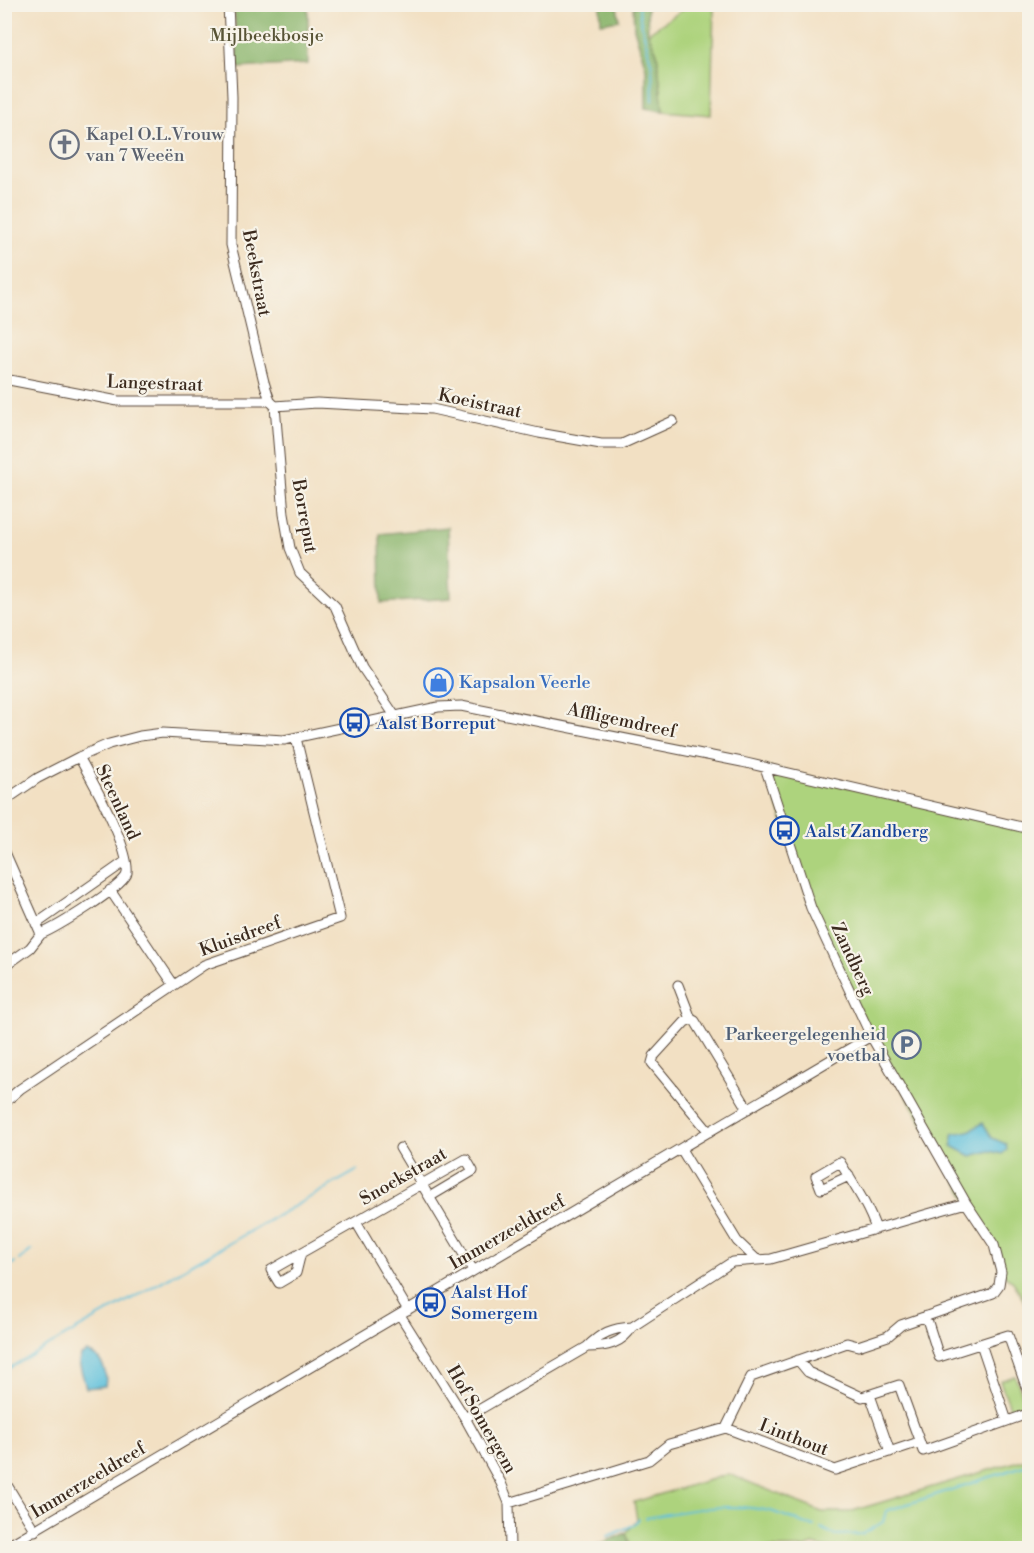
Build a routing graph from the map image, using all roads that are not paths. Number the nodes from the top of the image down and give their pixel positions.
1 (228, 4) edge
2 (4, 379) edge
3 (272, 404) junction
4 (673, 421) dead end
5 (395, 716) junction
6 (296, 738) junction
7 (79, 757) junction
8 (765, 767) junction
9 (4, 801) edge
10 (1029, 830) edge
11 (4, 850) edge
12 (126, 861) junction
13 (110, 890) junction
14 (36, 924) junction
15 (41, 934) junction
16 (5, 966) edge
17 (174, 985) junction
18 (678, 985) dead end
19 (691, 1019) junction
20 (871, 1036) junction
21 (4, 1103) edge
22 (748, 1109) junction
23 (709, 1132) junction
24 (400, 1148) dead end
25 (681, 1149) junction
26 (849, 1176) dead end
27 (423, 1183) junction
28 (431, 1196) junction
29 (966, 1203) junction
30 (356, 1222) junction
31 (876, 1229) junction
32 (737, 1241) junction
33 (301, 1253) dead end
34 (756, 1259) junction
35 (732, 1262) junction
36 (473, 1270) junction
37 (404, 1312) junction
38 (926, 1316) junction
39 (632, 1327) junction
40 (981, 1344) junction
41 (587, 1347) junction
42 (798, 1360) junction
43 (870, 1395) junction
44 (1029, 1398) edge
45 (1029, 1413) edge
46 (465, 1418) junction
47 (1007, 1421) junction
48 (726, 1428) junction
49 (919, 1442) junction
50 (890, 1452) junction
51 (4, 1480) edge
52 (509, 1503) junction
53 (35, 1531) junction
54 (4, 1548) edge
55 (510, 1548) edge

1 - 3 street, Beekstraat
2 - 3 street, Langestraat
3 - 4 street, Koeistraat
3 - 5 street, Borreput
5 - 6 street, Affligemdreef
5 - 8 street, Affligemdreef
6 - 7 street, Affligemdreef
6 - 17 street, Kluisdreef
7 - 9 street, Affligemdreef
7 - 12 street, Steenland
8 - 10 street, Affligemdreef
8 - 20 street, Zandberg
11 - 14 street
12 - 13 street, Steenland
12 - 14 street, Steenland
13 - 15 street, Steenland
13 - 17 street
14 - 15 street
15 - 16 street, Steenland
17 - 21 street, Kluisdreef
18 - 19 street
19 - 22 street
19 - 23 street
20 - 22 street, Immerzeeldreef
20 - 29 street, Zandberg
22 - 23 street, Immerzeeldreef
23 - 25 street, Immerzeeldreef
24 - 27 street
25 - 32 street
25 - 36 street, Immerzeeldreef
26 - 31 street
27 - 28 street
27 - 28 street, Snoekstraat
27 - 30 street, Snoekstraat
28 - 36 street
29 - 31 street
29 - 38 street, Zandberg
30 - 33 street, Snoekstraat
30 - 37 street, Hof Somergem
31 - 34 street
32 - 34 street
32 - 35 street
34 - 35 street
35 - 39 street
36 - 37 street, Immerzeeldreef
37 - 46 street, Hof Somergem
37 - 53 street, Immerzeeldreef
38 - 40 street
38 - 42 street
39 - 41 street
39 - 41 street
40 - 44 street
40 - 47 street
41 - 46 street
42 - 43 street
42 - 48 street
43 - 49 street
43 - 50 street
45 - 47 street, Linthout
46 - 52 street, Hof Somergem
47 - 49 street, Linthout
48 - 50 street, Linthout
48 - 52 street
49 - 50 street, Linthout
51 - 53 street
52 - 55 street, Hof Somergem
53 - 54 street, Immerzeeldreef

